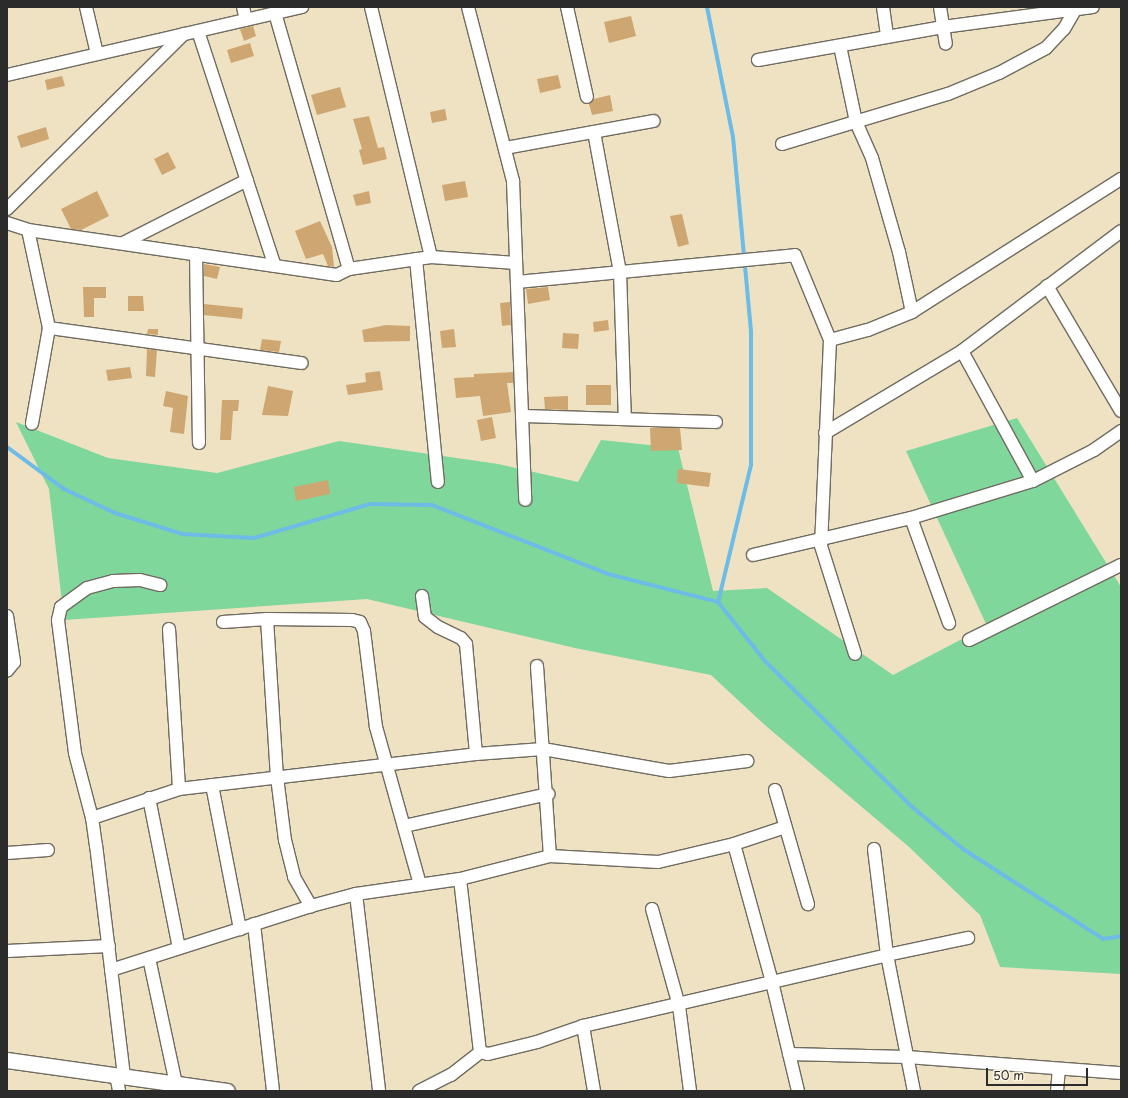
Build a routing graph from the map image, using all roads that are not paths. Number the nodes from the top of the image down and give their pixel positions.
1 (86, 7) edge
2 (243, 7) edge
3 (302, 7) edge
4 (371, 7) edge
5 (468, 7) edge
6 (567, 7) edge
7 (882, 7) edge
8 (940, 7) edge
9 (1093, 7) edge
10 (1075, 10) junction
11 (276, 13) junction
12 (246, 20) junction
13 (943, 27) junction
14 (198, 31) junction
15 (185, 34) junction
16 (887, 37) junction
17 (946, 44) dead end
18 (840, 46) junction
19 (96, 54) junction
20 (758, 60) dead end
21 (7, 75) edge
22 (587, 97) dead end
23 (654, 122) dead end
24 (856, 122) junction
25 (594, 132) junction
26 (782, 144) dead end
27 (505, 148) junction
28 (1121, 179) edge
29 (247, 180) junction
30 (7, 209) edge
31 (7, 223) edge
32 (28, 230) junction
33 (1121, 231) edge
34 (123, 244) junction
35 (196, 254) junction
36 (431, 257) junction
37 (416, 259) junction
38 (516, 263) junction
39 (275, 266) junction
40 (349, 269) junction
41 (620, 272) junction
42 (517, 282) junction
43 (1047, 286) junction
44 (912, 312) junction
45 (49, 328) junction
46 (830, 340) junction
47 (197, 348) junction
48 (962, 351) junction
49 (302, 363) dead end
50 (1121, 411) edge
51 (522, 416) junction
52 (625, 419) junction
53 (716, 422) dead end
54 (32, 423) dead end
55 (1121, 431) edge
56 (825, 433) junction
57 (199, 443) dead end
58 (1033, 481) junction
59 (438, 482) dead end
60 (525, 500) dead end
61 (911, 518) junction
62 (821, 541) junction
63 (753, 555) dead end
64 (1121, 565) edge
65 (160, 585) dead end
66 (422, 596) dead end
67 (7, 616) edge
68 (267, 619) junction
69 (223, 622) dead end
70 (949, 623) dead end
71 (169, 629) dead end
72 (969, 640) dead end
73 (855, 654) dead end
74 (537, 666) dead end
75 (7, 671) edge
76 (543, 749) junction
77 (476, 754) junction
78 (747, 761) dead end
79 (387, 764) junction
80 (278, 777) junction
81 (212, 784) junction
82 (179, 789) junction
83 (775, 790) dead end
84 (548, 794) junction
85 (149, 798) junction
86 (92, 818) junction
87 (404, 826) junction
88 (785, 827) junction
89 (734, 844) junction
90 (874, 849) dead end
91 (48, 850) dead end
92 (7, 853) edge
93 (550, 856) junction
94 (460, 879) junction
95 (420, 885) junction
96 (356, 894) junction
97 (808, 904) dead end
98 (312, 906) junction
99 (652, 909) dead end
100 (254, 924) junction
101 (240, 929) junction
102 (968, 938) dead end
103 (108, 946) junction
104 (179, 948) junction
105 (7, 951) edge
106 (887, 955) junction
107 (149, 958) junction
108 (111, 970) junction
109 (772, 982) junction
110 (679, 1006) junction
111 (583, 1026) junction
112 (480, 1052) junction
113 (789, 1054) junction
114 (907, 1057) junction
115 (7, 1060) edge
116 (1059, 1069) junction
117 (1121, 1073) edge
118 (120, 1076) junction
119 (176, 1084) junction
120 (119, 1091) edge
121 (222, 1091) edge
122 (273, 1091) edge
123 (379, 1091) edge
124 (419, 1091) edge
125 (594, 1091) edge
126 (690, 1091) edge
127 (798, 1091) edge
128 (914, 1091) edge
129 (1057, 1091) edge

1 - 19 street
2 - 12 street
3 - 11 street
4 - 36 street
5 - 27 street
6 - 22 street
7 - 16 street
8 - 13 street
9 - 10 street
10 - 13 street
10 - 24 street
11 - 12 street
11 - 40 street
12 - 14 street
13 - 16 street
13 - 17 street
14 - 15 street
14 - 29 street
15 - 19 street
15 - 30 street
16 - 18 street
18 - 20 street
18 - 24 street
19 - 21 street
23 - 25 street
24 - 26 street
24 - 44 street
25 - 27 street
25 - 41 street
27 - 38 street
28 - 44 street
29 - 34 street
29 - 39 street
31 - 32 street
32 - 34 street
32 - 45 street
33 - 43 street
34 - 35 street
35 - 39 street
35 - 47 street
36 - 37 street
36 - 38 street
37 - 40 street
37 - 59 street
38 - 42 street
39 - 40 street
41 - 42 street
41 - 46 street
41 - 52 street
42 - 51 street
43 - 48 street
43 - 50 street
44 - 46 street
45 - 47 street
45 - 54 street
46 - 56 street
47 - 49 street
47 - 57 street
48 - 56 street
48 - 58 street
51 - 52 street
51 - 60 street
52 - 53 street
55 - 58 street
56 - 62 street
58 - 61 street
61 - 62 street
61 - 70 street
62 - 63 street
62 - 73 street
64 - 72 street
65 - 86 street
66 - 77 street
67 - 75 street
68 - 69 street
68 - 79 street
68 - 80 street
71 - 82 street
74 - 76 street
76 - 77 street
76 - 78 street
76 - 84 street
77 - 79 street
79 - 80 street
79 - 87 street
80 - 81 street
80 - 98 street
81 - 82 street
81 - 101 street
82 - 85 street
83 - 88 street
84 - 87 street
84 - 93 street
85 - 86 street
85 - 104 street
86 - 103 street
87 - 95 street
88 - 89 street
88 - 97 street
89 - 93 street
89 - 109 street
90 - 106 street
91 - 92 street
93 - 94 street
94 - 95 street
94 - 112 street
95 - 96 street
96 - 98 street
96 - 123 street
98 - 100 street
99 - 110 street
100 - 101 street
100 - 122 street
101 - 104 street
102 - 106 street
103 - 105 street
103 - 108 street
104 - 107 street
106 - 109 street
106 - 114 street
107 - 108 street
107 - 119 street
108 - 118 street
109 - 110 street
109 - 113 street
110 - 111 street
110 - 126 street
111 - 112 street
111 - 125 street
112 - 124 street
113 - 114 street
113 - 127 street
114 - 116 street
114 - 128 street
115 - 118 street
116 - 117 street
116 - 129 street
118 - 119 street
118 - 120 street
119 - 121 street

